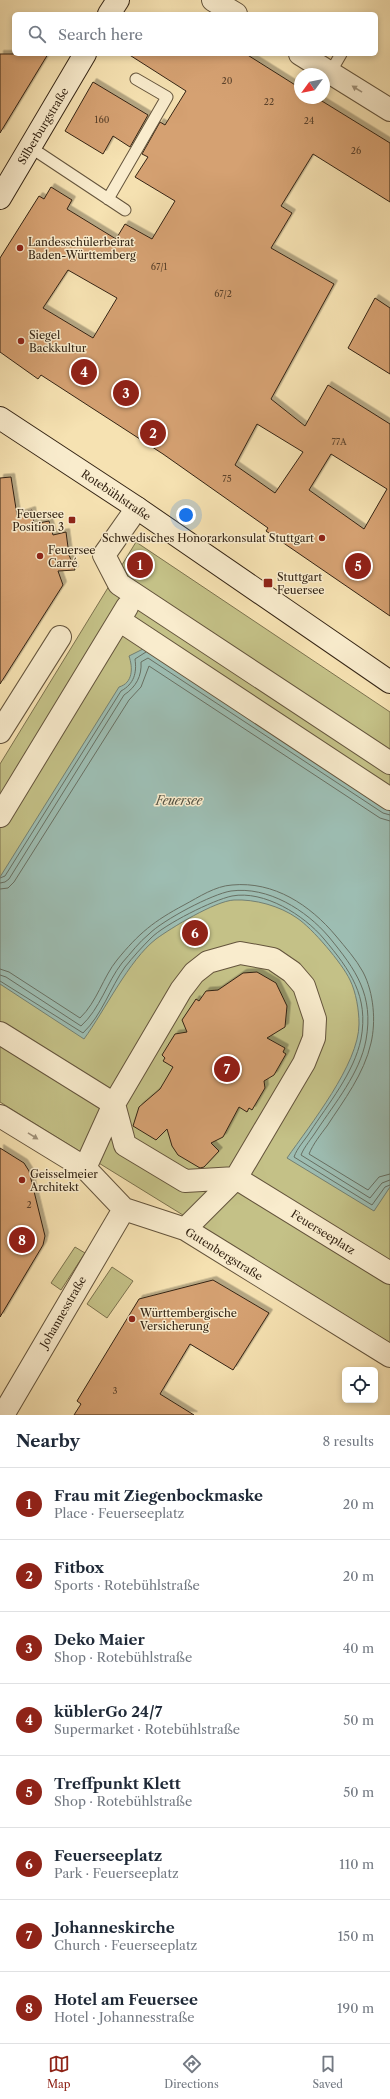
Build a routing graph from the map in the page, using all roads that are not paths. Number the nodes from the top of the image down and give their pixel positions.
1 (118, 0) edge
2 (213, 0) edge
3 (110, 12) edge
4 (233, 12) edge
5 (84, 56) edge
6 (303, 56) edge
7 (340, 56) edge
8 (323, 68) edge
9 (330, 72) joint
10 (136, 79) dead end
11 (390, 110) edge
12 (30, 147) junction
13 (0, 198) edge
14 (108, 199) junction
15 (125, 210) dead end
16 (0, 418) edge
17 (137, 508) junction
18 (134, 594) junction
19 (119, 620) junction
20 (60, 637) dead end
21 (390, 682) edge
22 (0, 732) edge
23 (390, 763) edge
24 (390, 799) edge
25 (0, 816) edge
26 (0, 1033) edge
27 (114, 1104) junction
28 (0, 1116) edge
29 (86, 1168) junction
30 (236, 1178) junction
31 (124, 1209) junction
32 (185, 1229) junction
33 (390, 1273) edge
34 (390, 1356) edge
35 (3, 1415) edge

1 - 3 street
2 - 4 street
5 - 12 street, Silberburgstraße
6 - 8 street
7 - 9 lane
11 -> 9 street
10 - 14 lane
12 - 13 street, Silberburgstraße
12 - 14 lane
14 - 15 lane
16 - 17 street, Rotebühlstraße
17 - 18 street
17 - 21 street, Rotebühlstraße
18 - 19 street
18 - 23 street
19 - 24 street
19 - 25 street
20 - 22 street
26 - 27 street
27 - 29 street
27 - 30 street
27 - 30 street
28 -> 29 street, Gutenbergstraße
29 - 31 street, Gutenbergstraße
30 - 32 street
30 - 33 street, Feuerseeplatz
31 - 32 street, Gutenbergstraße
31 - 35 street, Johannesstraße
32 - 34 street, Gutenbergstraße

